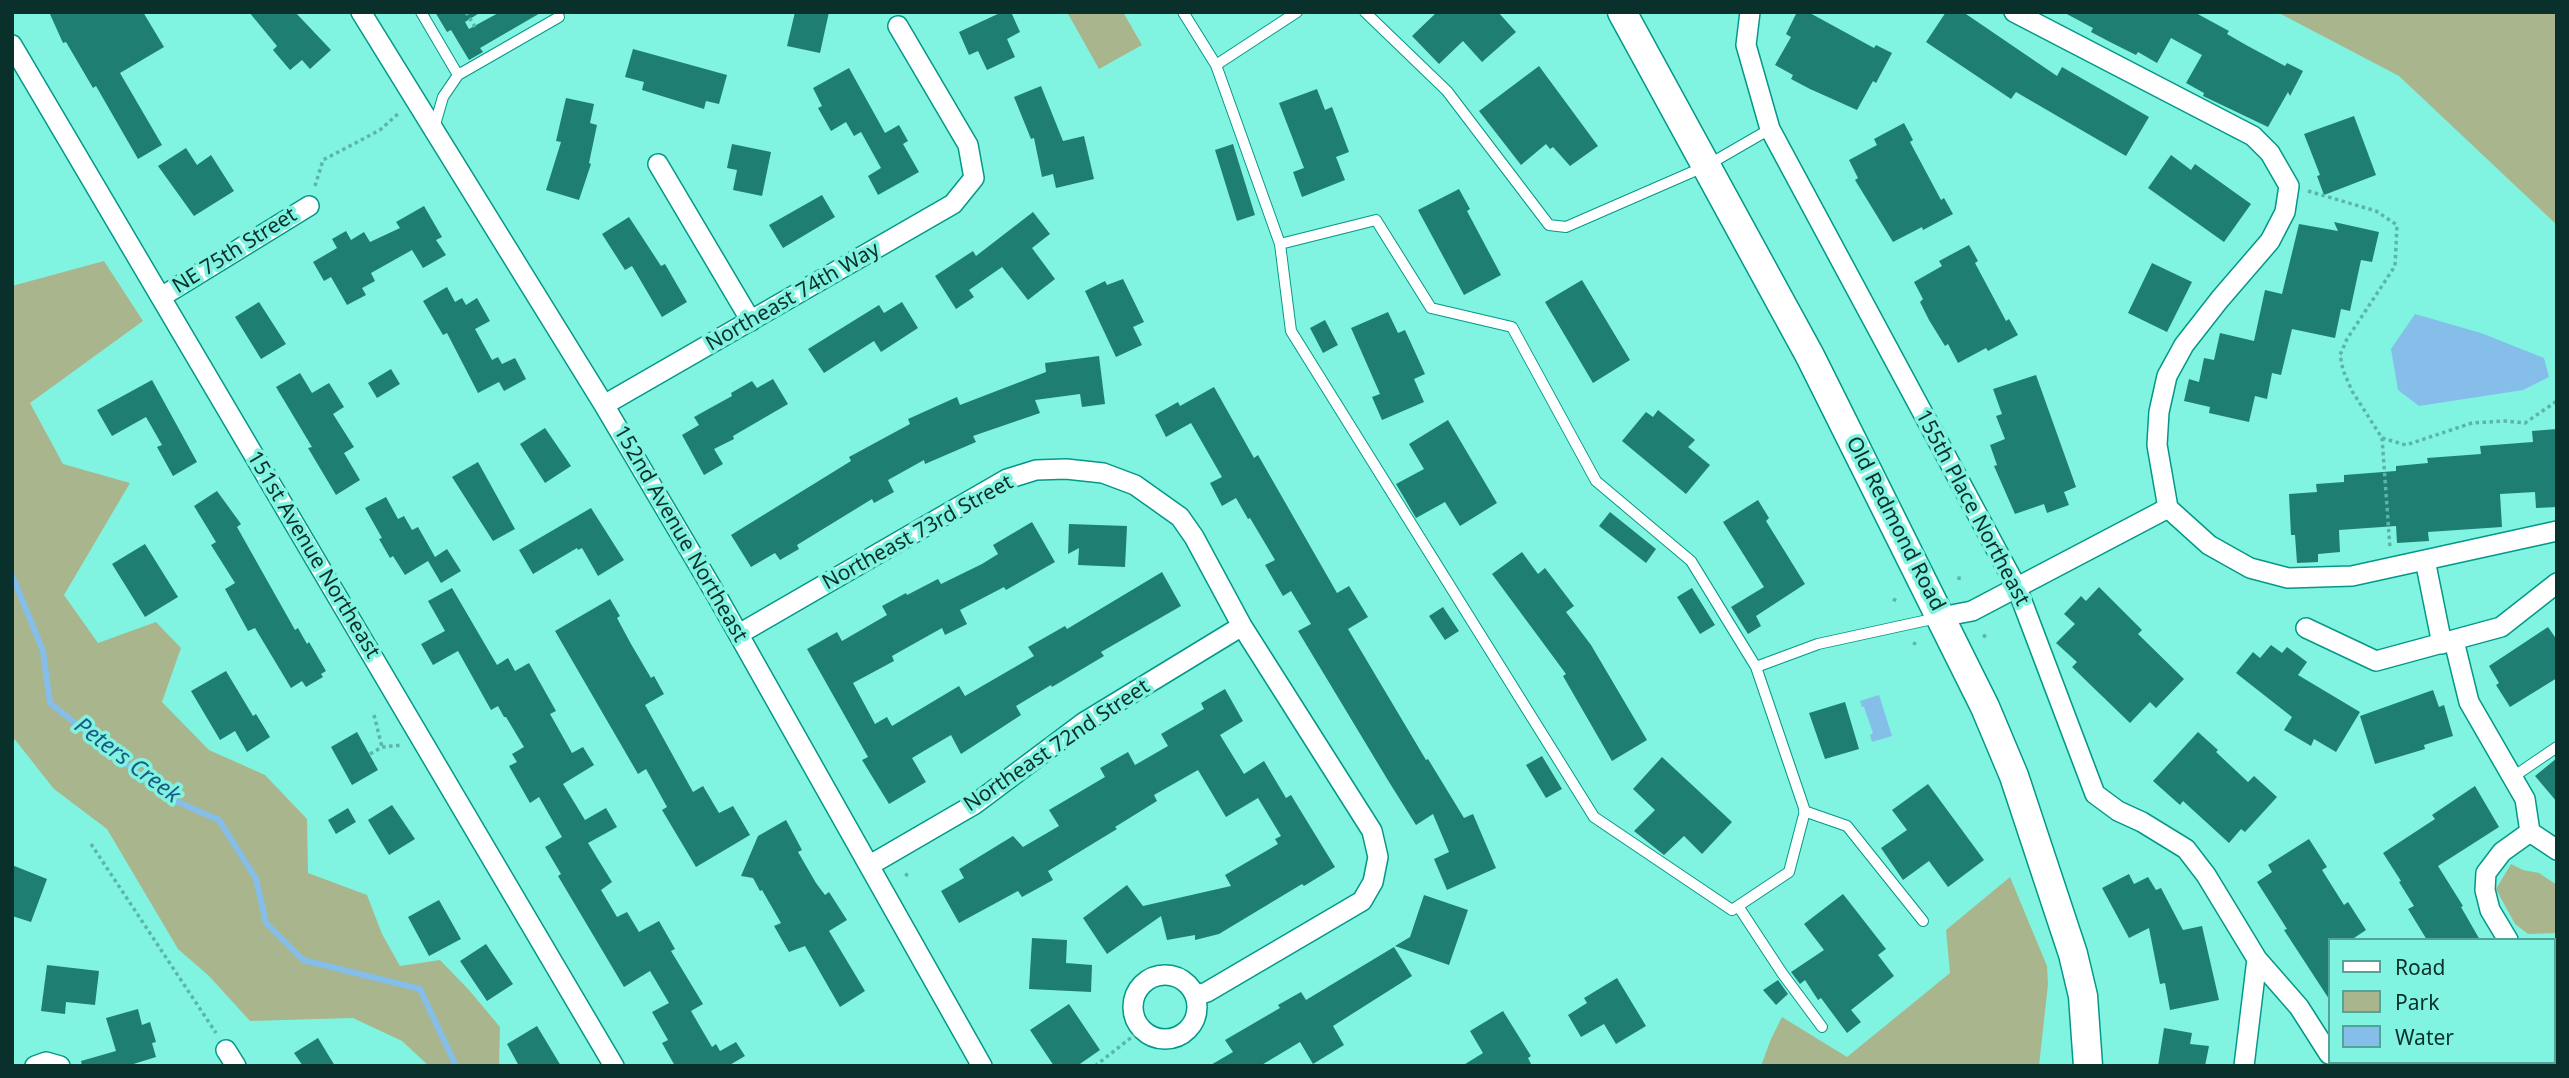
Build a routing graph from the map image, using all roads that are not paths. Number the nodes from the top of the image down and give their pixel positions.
1 (360, 12) edge
2 (421, 12) edge
3 (1183, 12) edge
4 (1297, 12) edge
5 (1365, 12) edge
6 (1622, 12) edge
7 (1750, 12) edge
8 (2014, 12) edge
9 (559, 17) dead end
10 (898, 26) dead end
11 (12, 45) edge
12 (1216, 65) junction
13 (458, 75) junction
14 (434, 129) junction
15 (1770, 129) junction
16 (658, 164) dead end
17 (1706, 166) junction
18 (309, 205) road end
19 (1280, 244) junction
20 (162, 297) junction
21 (751, 321) junction
22 (604, 405) junction
23 (2168, 508) junction
24 (2557, 531) edge
25 (2426, 560) junction
26 (2557, 583) edge
27 (2017, 588) junction
28 (1941, 617) junction
29 (1242, 626) junction
30 (2305, 628) dead end
31 (739, 634) junction
32 (2448, 642) junction
33 (1756, 667) junction
34 (2557, 747) edge
35 (2513, 777) junction
36 (1804, 811) junction
37 (2530, 832) junction
38 (2557, 850) edge
39 (870, 865) junction
40 (1738, 906) junction
41 (1923, 921) dead end
42 (2507, 938) edge
43 (2257, 959) junction
44 (1195, 996) junction
45 (1822, 1027) dead end
46 (2328, 1052) edge
47 (35, 1066) edge
48 (61, 1066) edge
49 (614, 1066) edge
50 (982, 1066) edge
51 (2088, 1066) edge
52 (2244, 1066) edge

1 - 14 street, 152nd Avenue Northeast
2 - 13 lane
3 - 12 lane
4 - 12 lane
5 - 17 lane
6 - 17 main road, Old Redmond Road
7 - 15 street, 155th Place Northeast
8 - 23 street
9 - 13 lane
10 - 21 street, Northeast 74th Way
11 - 20 street, 151st Avenue Northeast
12 - 19 lane
13 - 14 lane
14 - 22 street, 152nd Avenue Northeast
15 - 17 lane
15 - 27 street, 155th Place Northeast
16 - 21 street
17 - 28 main road, Old Redmond Road
18 - 20 street, NE 75th Street
19 - 33 lane
19 - 40 lane
20 - 49 street, 151st Avenue Northeast
21 - 22 street, Northeast 74th Way
22 - 31 street, 152nd Avenue Northeast
23 - 25 street
23 - 27 street
24 - 25 street
25 - 32 street
26 - 32 street
27 - 28 street
27 - 43 street, 155th Place Northeast
28 - 33 lane
28 - 51 main road, Old Redmond Road
29 - 31 street, Northeast 73rd Street
29 - 39 street, Northeast 72nd Street
29 - 44 street, Northeast 73rd Street
30 - 32 street
31 - 39 street, 152nd Avenue Northeast
32 - 35 street
33 - 36 lane
34 - 35 lane
35 - 37 street
36 - 40 lane
36 - 41 lane
37 - 38 street
37 - 42 street
39 - 50 street, 152nd Avenue Northeast
40 - 45 lane
43 - 46 street, 155th Place Northeast
43 - 52 street
44 - 44 street
47 - 48 street

